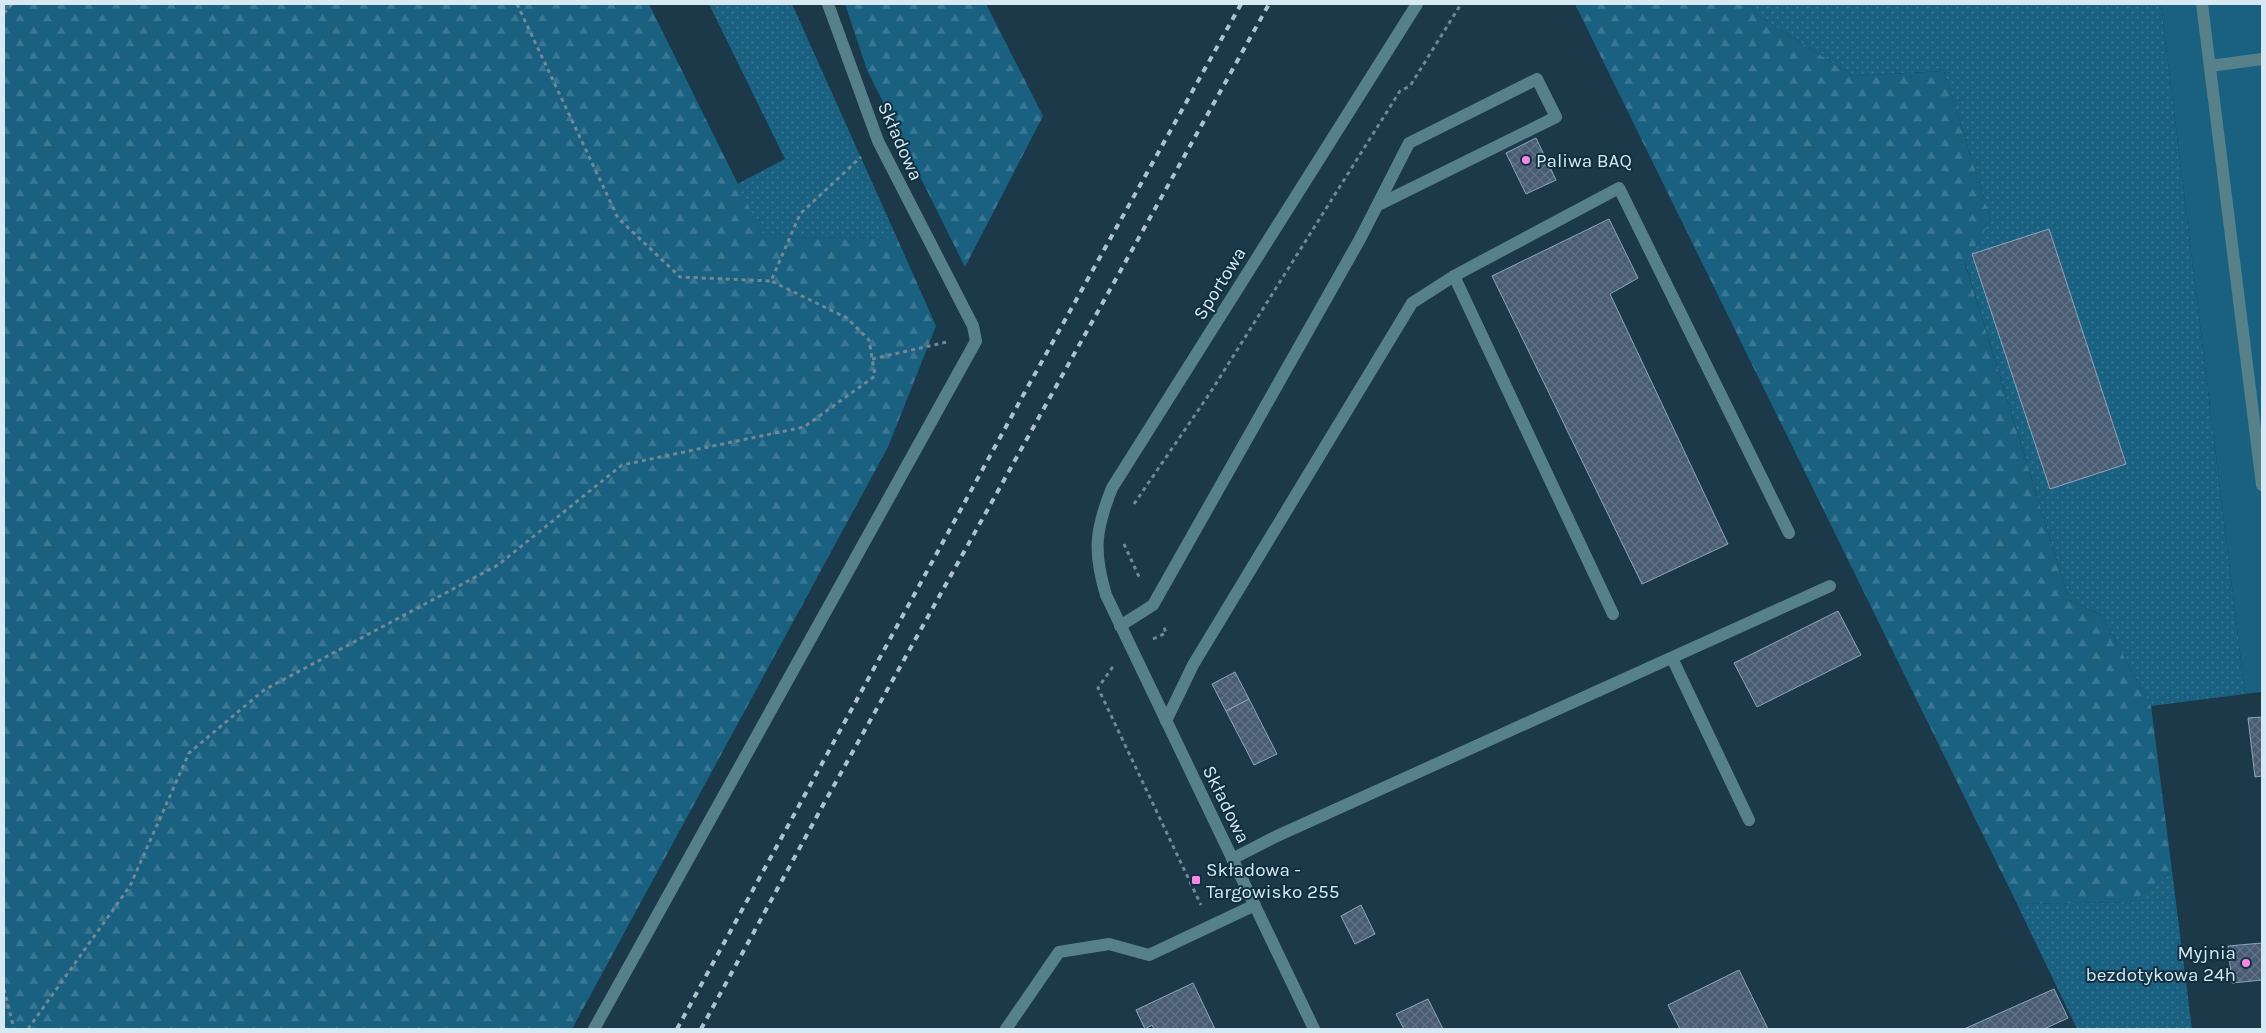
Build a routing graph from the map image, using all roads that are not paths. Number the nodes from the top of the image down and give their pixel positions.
1 (828, 4) edge
2 (1417, 4) edge
3 (2202, 4) edge
4 (2262, 59) edge
5 (2210, 66) junction
6 (1378, 205) junction
7 (1454, 276) junction
8 (2262, 485) edge
9 (1789, 533) dead end
10 (1830, 586) dead end
11 (1106, 595) joint
12 (1613, 614) dead end
13 (1120, 626) junction
14 (1672, 658) junction
15 (1166, 721) junction
16 (1749, 820) dead end
17 (1232, 859) junction
18 (1255, 905) junction
19 (594, 1029) edge
20 (1006, 1029) edge
21 (1314, 1029) edge

1 - 19 street, Składowa
2 - 11 street, Sportowa
3 - 5 street
4 - 5 street
5 - 8 street
6 - 6 street
6 - 13 street
7 - 9 street
7 - 12 street
7 - 15 street
10 - 14 street
11 - 13 street, Składowa
13 - 15 street, Składowa
14 - 16 street
14 - 17 street
15 - 17 street, Składowa
17 - 18 street, Składowa
18 - 20 street
18 - 21 street, Składowa

